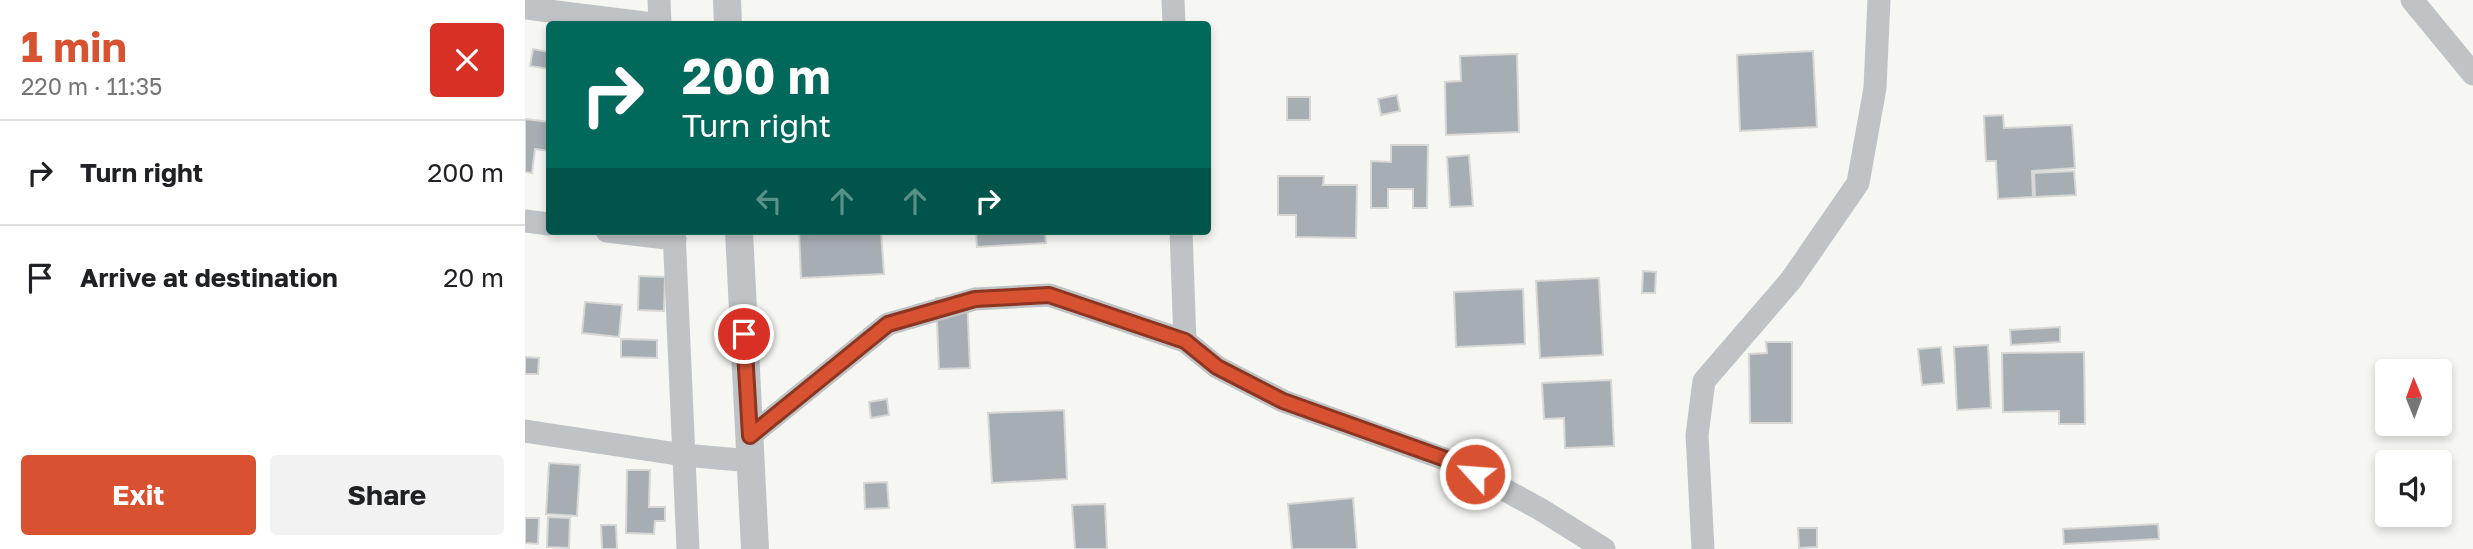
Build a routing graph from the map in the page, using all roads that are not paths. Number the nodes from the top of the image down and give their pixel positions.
1 (659, 0) edge
2 (727, 0) edge
3 (1173, 0) edge
4 (1879, 0) edge
5 (2412, 0) edge
6 (525, 8) edge
7 (629, 21) edge
8 (660, 21) edge
9 (728, 21) edge
10 (1174, 21) edge
11 (2473, 74) edge
12 (525, 221) edge
13 (546, 224) edge
14 (675, 235) edge
15 (739, 235) edge
16 (1181, 235) edge
17 (1185, 341) junction
18 (525, 431) edge
19 (750, 448) junction
20 (684, 455) junction
21 (688, 549) edge
22 (755, 549) edge
23 (1604, 549) edge
24 (1703, 549) edge

1 - 8 street
2 - 9 street
3 - 10 street
4 - 24 street
5 - 11 street
6 - 7 street
12 - 13 street
14 - 20 street
15 - 19 street
16 - 17 street
17 - 19 street
17 - 23 street
18 - 20 street
19 - 20 street
19 - 22 street
20 - 21 street

